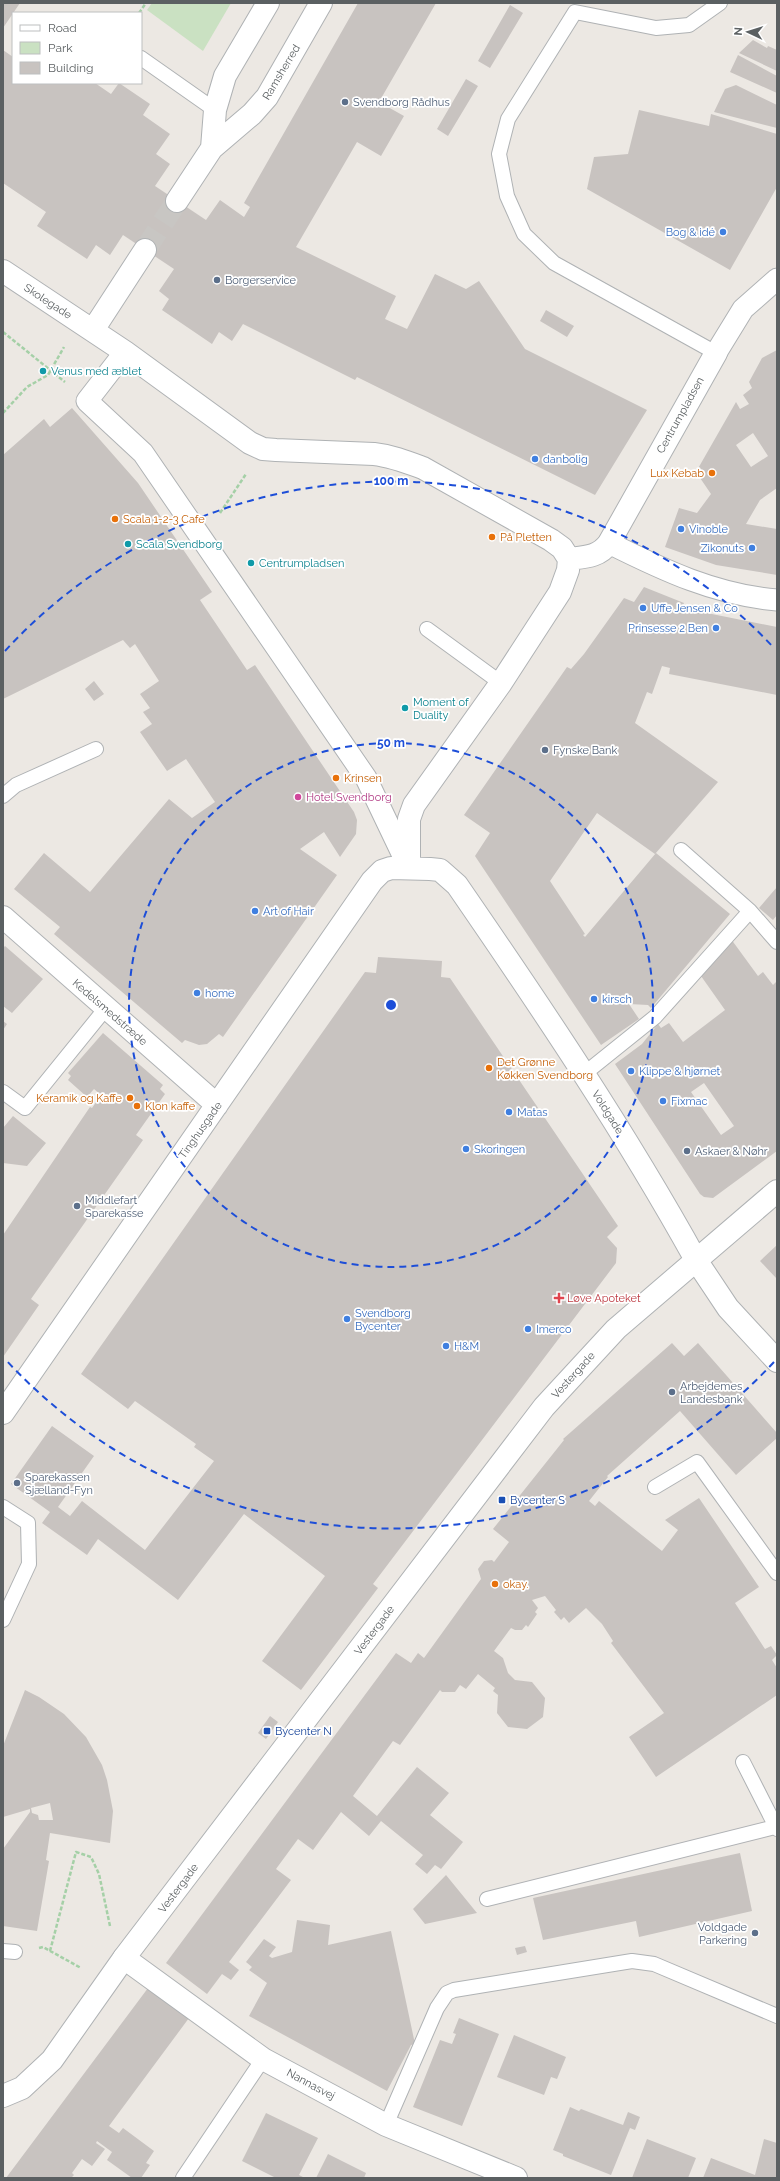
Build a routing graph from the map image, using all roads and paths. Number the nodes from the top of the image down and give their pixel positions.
1 (146, 3) edge
2 (268, 3) edge
3 (321, 3) edge
4 (720, 3) edge
5 (140, 12) edge
6 (142, 59) edge
7 (215, 110) junction
8 (212, 148) junction
9 (177, 201) tunnel mouth
10 (145, 250) tunnel mouth
11 (3, 271) edge
12 (777, 279) edge
13 (87, 326) junction
14 (3, 332) edge
15 (125, 352) junction
16 (716, 353) junction
17 (51, 369) junction
18 (66, 383) dead end
19 (3, 413) edge
20 (263, 449) junction
21 (202, 540) junction
22 (609, 543) junction
23 (568, 559) junction
24 (777, 600) edge
25 (427, 629) dead end
26 (501, 683) junction
27 (96, 749) dead end
28 (3, 796) edge
29 (681, 850) dead end
30 (409, 868) junction
31 (750, 911) junction
32 (3, 917) edge
33 (777, 942) edge
34 (106, 1008) junction
35 (584, 1074) junction
36 (3, 1092) edge
37 (217, 1105) junction
38 (777, 1191) edge
39 (696, 1260) junction
40 (777, 1361) edge
41 (3, 1413) edge
42 (655, 1487) dead end
43 (3, 1507) edge
44 (777, 1573) edge
45 (3, 1620) edge
46 (743, 1762) dead end
47 (776, 1828) edge
48 (486, 1899) dead end
49 (117, 1968) junction
50 (777, 2016) edge
51 (263, 2059) junction
52 (3, 2096) edge
53 (386, 2125) junction
54 (183, 2178) edge
55 (516, 2178) edge

1 - 5 path
2 - 7 street, Ramsherred
3 - 8 street, Ramsherred
4 - 16 lane
6 - 7 lane
7 - 8 street, Ramsherred
8 - 9 street, Ramsherred
10 - 13 street
11 - 13 street, Skolegade
12 - 16 street
13 - 15 street
13 - 17 path
14 - 17 path
15 - 20 street
15 - 21 street
16 - 22 street, Centrumpladsen
17 - 18 path
17 - 19 path
20 - 21 path
20 - 23 street
21 - 30 street
22 - 23 street, Centrumpladsen
22 - 24 street
23 - 26 street
25 - 26 lane
26 - 30 street
27 - 28 lane
29 - 31 lane
30 - 35 street, Voldgade
30 - 37 street, Tinghusgade
31 - 33 lane
31 - 35 lane
32 - 34 street, Kedelsmedstræde
34 - 36 lane
34 - 37 street, Kedelsmedstræde
35 - 39 street, Voldgade
37 - 41 street, Tinghusgade
38 - 39 street, Vestergade
39 - 40 street, Voldgade
39 - 49 street, Vestergade
42 - 44 lane
43 - 45 lane
46 - 47 lane
47 - 48 lane
49 - 49 path
49 - 51 street, Nannasvej
49 - 52 street, Vestergade
50 - 53 lane
51 - 53 street, Nannasvej
51 - 54 lane
53 - 55 street, Nannasvej

